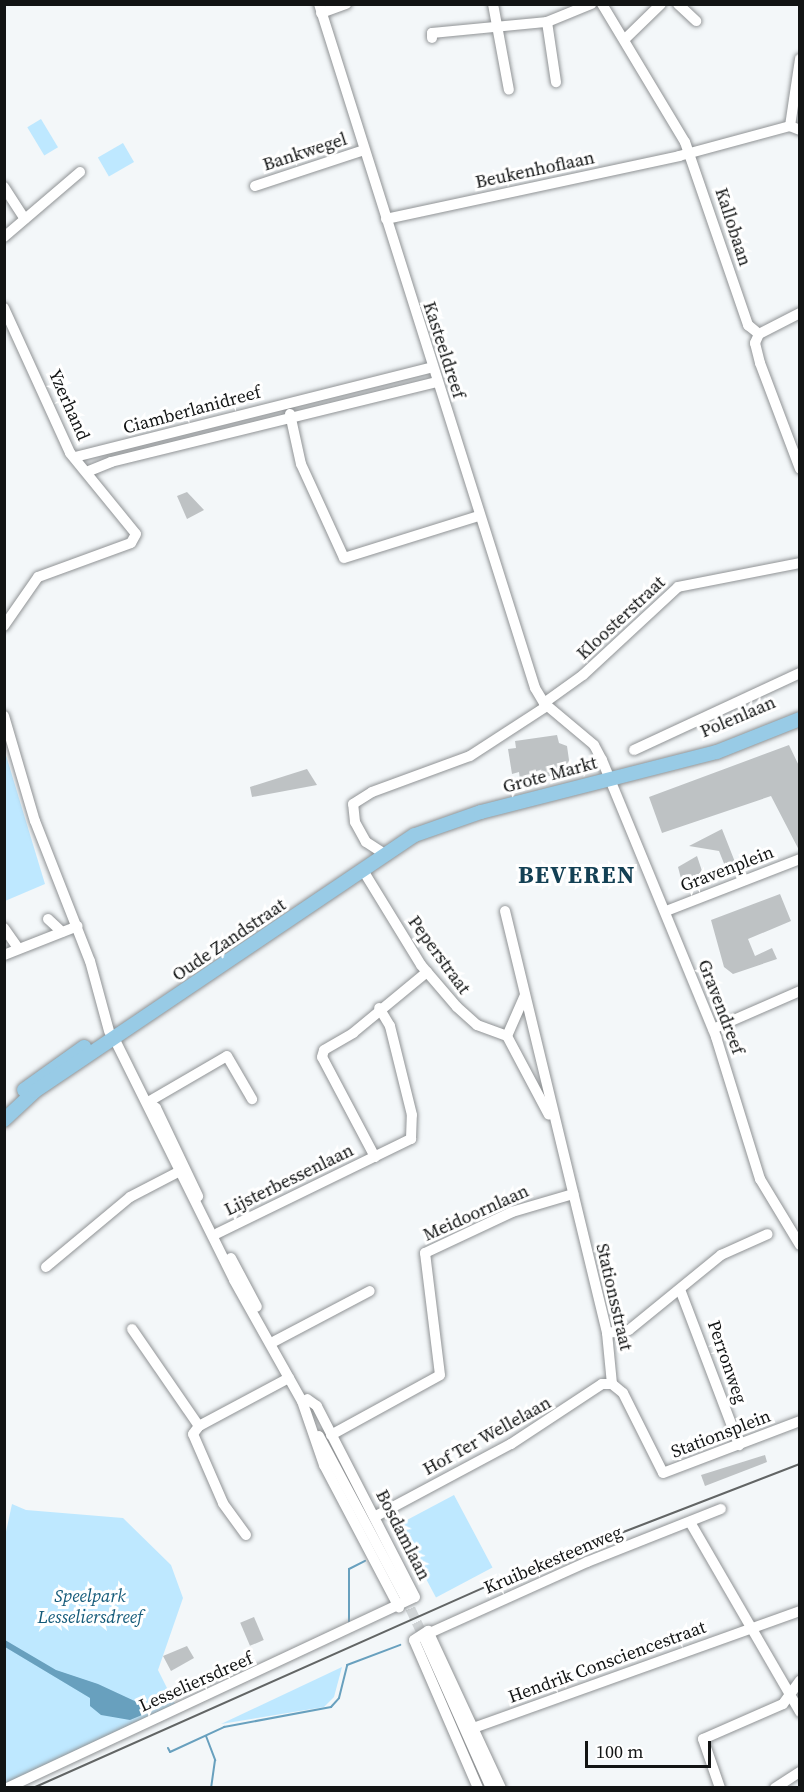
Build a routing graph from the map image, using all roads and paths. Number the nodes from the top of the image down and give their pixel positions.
1 (346, 4) edge
2 (493, 4) edge
3 (591, 4) edge
4 (602, 4) edge
5 (661, 4) edge
6 (678, 4) edge
7 (320, 9) edge
8 (696, 21) dead end
9 (547, 22) junction
10 (499, 30) junction
11 (432, 38) dead end
12 (625, 39) junction
13 (800, 59) edge
14 (556, 82) dead end
15 (509, 90) dead end
16 (795, 128) edge
17 (364, 150) junction
18 (690, 152) junction
19 (80, 172) dead end
20 (255, 186) dead end
21 (4, 187) edge
22 (25, 219) junction
23 (386, 219) junction
24 (4, 237) edge
25 (800, 313) edge
26 (6, 314) edge
27 (759, 334) junction
28 (432, 367) junction
29 (412, 372) junction
30 (437, 382) junction
31 (416, 387) junction
32 (287, 403) junction
33 (291, 418) junction
34 (105, 449) junction
35 (75, 457) junction
36 (111, 462) junction
37 (800, 469) edge
38 (89, 471) junction
39 (479, 516) junction
40 (800, 563) edge
41 (4, 626) edge
42 (800, 673) edge
43 (545, 704) junction
44 (800, 710) edge
45 (4, 716) edge
46 (800, 719) edge
47 (634, 750) dead end
48 (690, 757) junction
49 (609, 780) junction
50 (408, 839) junction
51 (380, 851) junction
52 (800, 859) edge
53 (366, 867) junction
54 (505, 911) dead end
55 (666, 911) junction
56 (48, 919) dead end
57 (78, 926) junction
58 (4, 928) edge
59 (62, 932) junction
60 (18, 948) junction
61 (4, 955) edge
62 (427, 972) junction
63 (800, 991) edge
64 (525, 995) junction
65 (379, 1008) junction
66 (713, 1029) junction
67 (112, 1034) junction
68 (507, 1036) junction
69 (546, 1088) junction
70 (252, 1099) dead end
71 (148, 1102) junction
72 (4, 1111) edge
73 (4, 1120) edge
74 (375, 1157) junction
75 (182, 1170) junction
76 (573, 1194) junction
77 (218, 1233) junction
78 (768, 1234) dead end
79 (800, 1245) edge
80 (46, 1267) dead end
81 (241, 1283) junction
82 (370, 1291) dead end
83 (681, 1292) junction
84 (132, 1329) dead end
85 (607, 1333) junction
86 (275, 1341) junction
87 (289, 1378) junction
88 (612, 1384) junction
89 (307, 1399) junction
90 (800, 1421) edge
91 (199, 1426) junction
92 (317, 1434) junction
93 (331, 1435) junction
94 (739, 1445) junction
95 (328, 1449) junction
96 (722, 1509) dead end
97 (376, 1516) junction
98 (690, 1522) junction
99 (246, 1535) dead end
100 (404, 1595) tunnel mouth
101 (399, 1607) junction
102 (800, 1611) edge
103 (749, 1628) junction
104 (428, 1636) junction
105 (800, 1682) edge
106 (787, 1693) junction
107 (800, 1712) edge
108 (476, 1727) junction
109 (800, 1772) edge
110 (7, 1788) edge
111 (478, 1788) edge
112 (491, 1788) edge
113 (501, 1788) edge
114 (720, 1788) edge
115 (775, 1788) edge

1 - 7 street
2 - 10 street
3 - 9 street
4 - 12 street, Kallobaan
5 - 12 street
6 - 8 street
7 - 17 street, Kasteeldreef
9 - 10 street
9 - 14 street
10 - 11 street
10 - 15 street
12 - 18 street, Kallobaan
13 - 16 street
16 - 18 street, Beukenhoflaan
17 - 20 street, Bankwegel
17 - 23 street, Kasteeldreef
18 - 23 street, Beukenhoflaan
18 - 27 street, Kallobaan
19 - 22 street
21 - 22 street
22 - 24 street
23 - 28 street, Kasteeldreef
25 - 27 street
26 - 35 street, Yzerhand
27 - 37 street
28 - 29 street, Ciamberlanidreef
28 - 30 street, Kasteeldreef
29 - 31 street
29 - 32 street, Ciamberlanidreef
30 - 31 street, Ciamberlanidreef
30 - 39 street, Kasteeldreef
31 - 33 street, Ciamberlanidreef
32 - 33 street, Ciamberlanidreef
32 - 34 street, Ciamberlanidreef
33 - 36 street, Ciamberlanidreef
33 - 39 street
34 - 35 street, Ciamberlanidreef
34 - 36 street, Ciamberlanidreef
35 - 38 street, Yzerhand
36 - 38 street, Ciamberlanidreef
38 - 41 street, Yzerhand
39 - 43 street, Kasteeldreef
40 - 43 street, Kloosterstraat
42 - 47 street
43 - 49 street, Grote Markt
43 - 51 street
44 - 48 main road, Polenlaan
45 - 57 street, Bosdamlaan
46 - 48 main road, Polenlaan
48 - 49 main road, Polenlaan
49 - 50 main road, Grote Markt
49 - 55 street, Gravendreef
50 - 51 main road, Grote Markt
50 - 53 main road, Grote Markt
51 - 53 main road, Grote Markt
52 - 55 street, Gravenplein
53 - 62 street, Peperstraat
53 - 67 main road, Oude Zandstraat
54 - 64 street, Stationsstraat
55 - 66 street, Gravendreef
56 - 59 street
57 - 59 street
57 - 67 street, Bosdamlaan
58 - 60 street
59 - 60 street
60 - 61 street
62 - 65 street, Lijsterbessenlaan
62 - 68 street, Peperstraat
63 - 66 street
64 - 68 street
64 - 69 street, Stationsstraat
65 - 74 street, Lijsterbessenlaan
65 - 74 street, Lijsterbessenlaan
66 - 79 street, Gravendreef
67 - 71 street, Bosdamlaan
67 - 72 main road, Oude Zandstraat
67 - 73 main road, Oude Zandstraat
68 - 69 street, Stationsstraat
69 - 76 street, Stationsstraat
70 - 71 street
71 - 75 street, Bosdamlaan
74 - 77 street, Lijsterbessenlaan
75 - 77 street, Bosdamlaan
75 - 80 street
75 - 81 street, Bosdamlaan
76 - 85 street, Stationsstraat
76 - 93 street, Meidoornlaan
77 - 81 street, Bosdamlaan
78 - 83 street
81 - 86 street, Bosdamlaan
81 - 87 street, Bosdamlaan
82 - 86 street
83 - 85 street
83 - 94 street, Perronweg
84 - 91 street
85 - 88 street, Stationsstraat
86 - 89 street, Bosdamlaan
87 - 91 street
87 - 92 street, Bosdamlaan
88 - 94 street, Stationsplein
88 - 97 street, Hof Ter Wellelaan
89 - 93 street, Bosdamlaan
89 - 95 street, Bosdamlaan
90 - 94 street, Stationsplein
91 - 99 street
92 - 95 street, Bosdamlaan
92 - 101 street, Bosdamlaan
93 - 97 street, Bosdamlaan
95 - 100 street, Bosdamlaan
96 - 98 street, Kruibekesteenweg
97 - 101 street, Bosdamlaan
98 - 103 street
98 - 104 street, Kruibekesteenweg
101 - 110 street, Lesseliersdreef
102 - 103 street, Hendrik Consciencestraat
103 - 106 street
103 - 108 street, Hendrik Consciencestraat
104 - 108 street
104 - 111 street
104 - 112 street
105 - 106 street
106 - 107 street
106 - 114 street
108 - 113 street
109 - 115 street

